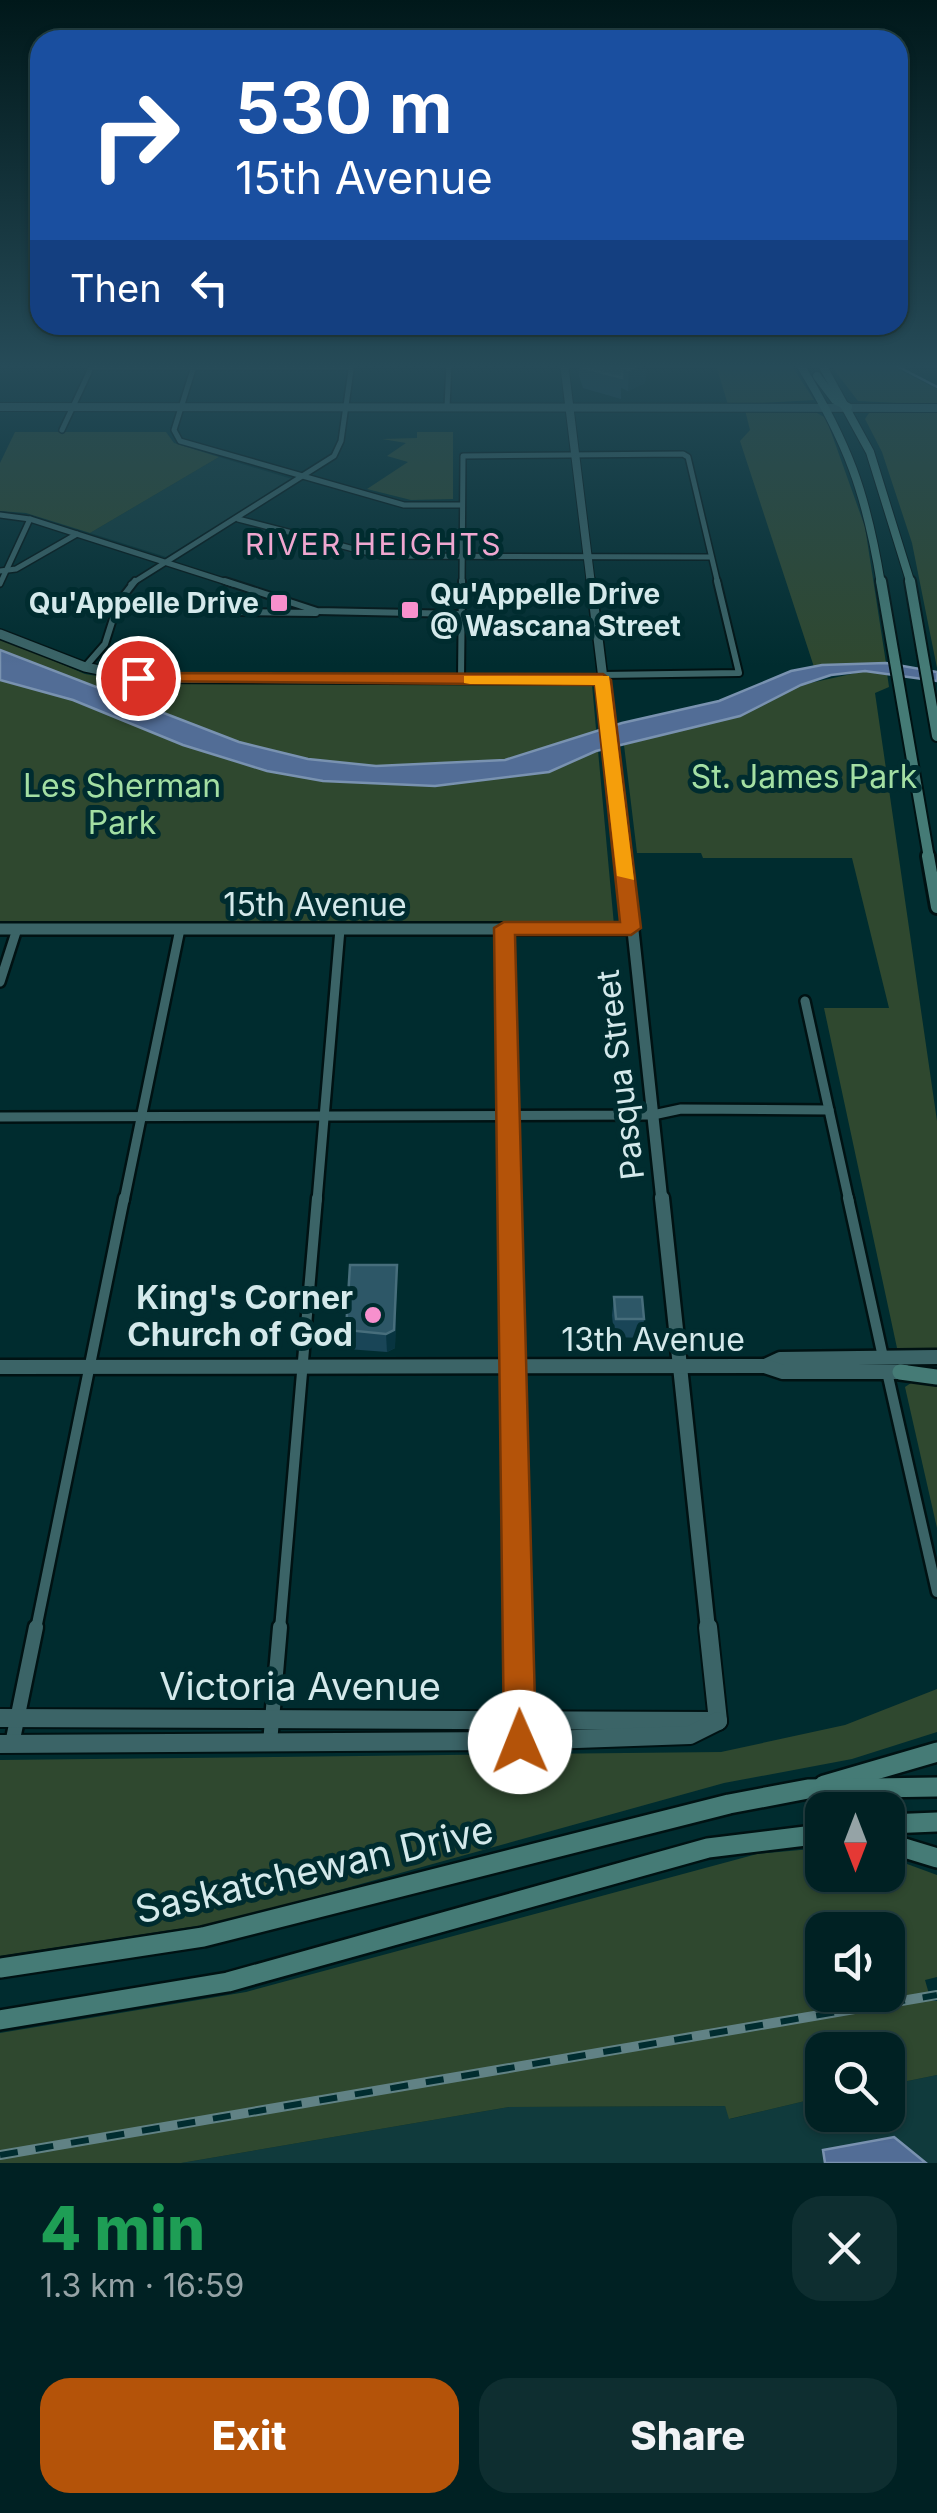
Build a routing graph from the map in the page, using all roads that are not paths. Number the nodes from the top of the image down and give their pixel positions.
1 (260, 464) edge
2 (323, 464) edge
3 (463, 464) edge
4 (577, 464) edge
5 (690, 464) edge
6 (851, 464) edge
7 (878, 464) edge
8 (306, 477) junction
9 (462, 505) junction
10 (0, 515) edge
11 (30, 518) junction
12 (238, 518) junction
13 (77, 534) junction
14 (461, 556) junction
15 (587, 556) junction
16 (711, 557) junction
17 (166, 562) junction
18 (3, 571) edge
19 (0, 584) edge
20 (257, 592) junction
21 (328, 613) junction
22 (462, 614) junction
23 (0, 634) edge
24 (85, 668) junction
25 (602, 677) junction
26 (461, 679) junction
27 (937, 736) edge
28 (937, 907) edge
29 (504, 928) junction
30 (631, 928) junction
31 (0, 929) edge
32 (17, 929) junction
33 (180, 929) junction
34 (340, 929) junction
35 (0, 982) edge
36 (805, 1001) dead end
37 (829, 1110) junction
38 (654, 1115) junction
39 (323, 1116) junction
40 (507, 1116) junction
41 (140, 1117) junction
42 (0, 1118) edge
43 (884, 1356) junction
44 (937, 1357) edge
45 (301, 1366) junction
46 (513, 1366) junction
47 (680, 1366) junction
48 (766, 1366) junction
49 (0, 1367) edge
50 (88, 1367) junction
51 (894, 1372) junction
52 (937, 1374) edge
53 (937, 1592) edge
54 (9, 1718) edge
55 (519, 1718) junction
56 (272, 1719) junction
57 (718, 1721) junction
58 (520, 1742) junction
59 (270, 1743) junction
60 (6, 1744) edge
61 (937, 1752) edge
62 (937, 1787) edge
63 (808, 1790) junction
64 (937, 1822) edge
65 (905, 1823) edge
66 (805, 1836) edge
67 (905, 1848) edge
68 (937, 1858) edge
69 (0, 1968) edge
70 (0, 2020) edge

1 - 8 street
2 - 8 street
3 - 9 street
4 - 15 street, Pasqua Street
5 - 16 street
6 - 28 main road
7 - 27 main road
8 - 9 street
8 - 12 street
9 - 14 street
10 - 11 street
11 - 13 street
11 - 18 street
12 - 14 street
12 - 17 street
13 - 17 street
13 - 18 street
14 - 15 street
14 - 22 street
15 - 16 street
15 - 25 street, Pasqua Street
16 - 25 street
17 - 20 street
17 - 24 street
18 - 19 street
20 - 21 street
20 - 21 street
21 - 22 street
22 - 26 street
23 - 24 street
24 - 26 street
25 - 26 street
25 - 30 street, Pasqua Street
29 - 30 street, 15th Avenue
29 - 34 street, 15th Avenue
29 - 40 street
30 - 38 street, Pasqua Street
31 - 32 street, 15th Avenue
32 - 33 street, 15th Avenue
32 - 35 street
33 - 34 street, 15th Avenue
33 - 41 street
34 - 39 street
36 - 37 street
37 - 38 street
37 - 43 street
38 - 40 street
38 - 47 street, Pasqua Street
39 - 40 street
39 - 41 street
39 - 45 street
40 - 46 street
41 - 42 street
41 - 50 street
43 - 44 street, 13th Avenue
43 - 48 street, 13th Avenue
45 - 46 street, 13th Avenue
45 - 50 street, 13th Avenue
45 - 56 street
46 - 47 street, 13th Avenue
46 - 55 street
47 - 48 street, 13th Avenue
47 - 57 street, Pasqua Street
48 - 51 street, 13th Avenue
49 - 50 street, 13th Avenue
50 - 54 street
51 - 52 main road
51 - 53 street
54 - 56 street, Victoria Avenue
54 - 60 street
55 - 56 street, Victoria Avenue
55 - 57 street, Victoria Avenue
55 - 58 street
56 - 59 street
57 - 58 street, Victoria Avenue
58 - 59 street, Victoria Avenue
59 - 60 street, Victoria Avenue
61 - 63 main road
62 - 63 main road, Saskatchewan Drive
63 - 69 main road, Saskatchewan Drive
64 - 65 main road
66 - 70 main road
67 - 68 main road

